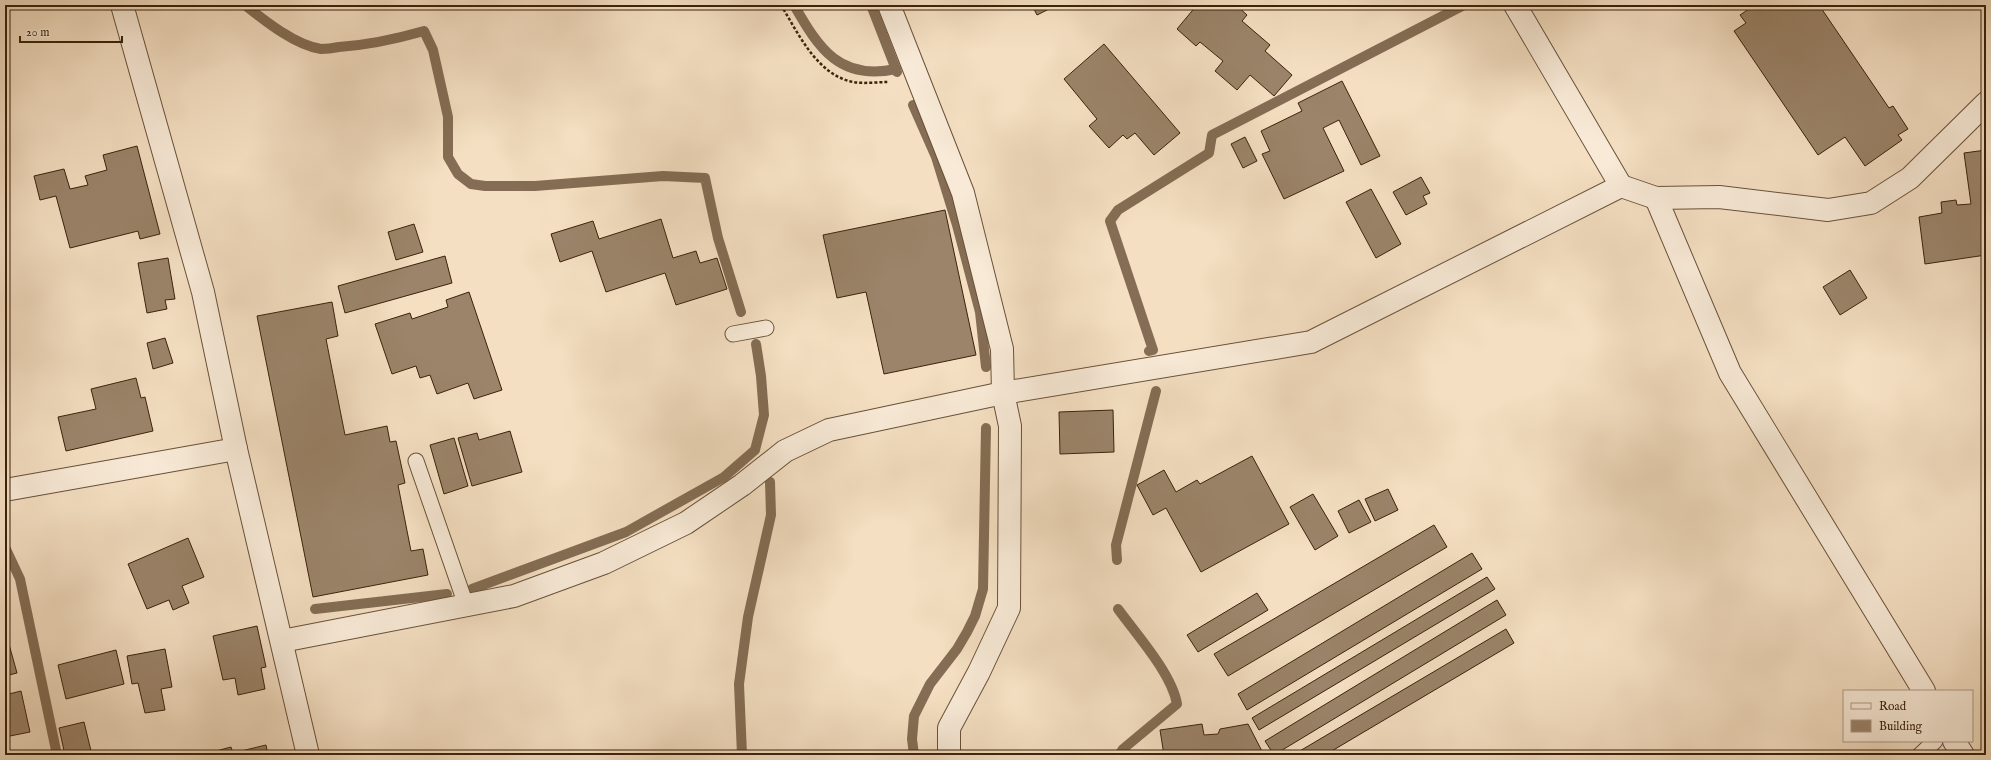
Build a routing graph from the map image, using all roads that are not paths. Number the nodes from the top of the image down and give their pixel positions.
1 (122, 5) edge
2 (889, 5) edge
3 (1515, 5) edge
4 (1986, 103) edge
5 (1622, 186) junction
6 (1656, 198) junction
7 (766, 328) dead end
8 (733, 334) dead end
9 (1003, 393) junction
10 (236, 449) junction
11 (416, 462) dead end
12 (5, 490) edge
13 (466, 605) junction
14 (282, 641) junction
15 (1923, 690) edge
16 (1934, 742) edge
17 (1955, 742) edge
18 (308, 755) edge
19 (949, 755) edge
20 (1920, 755) edge
21 (1963, 755) edge

1 - 10 street
2 - 9 street
3 - 5 street
4 - 6 street
5 - 6 street
5 - 9 street
6 - 15 street
7 - 8 lane
9 - 13 street
9 - 19 street
10 - 12 street
10 - 14 street
11 - 13 lane
13 - 14 street
14 - 18 street
16 - 20 lane
17 - 21 street

